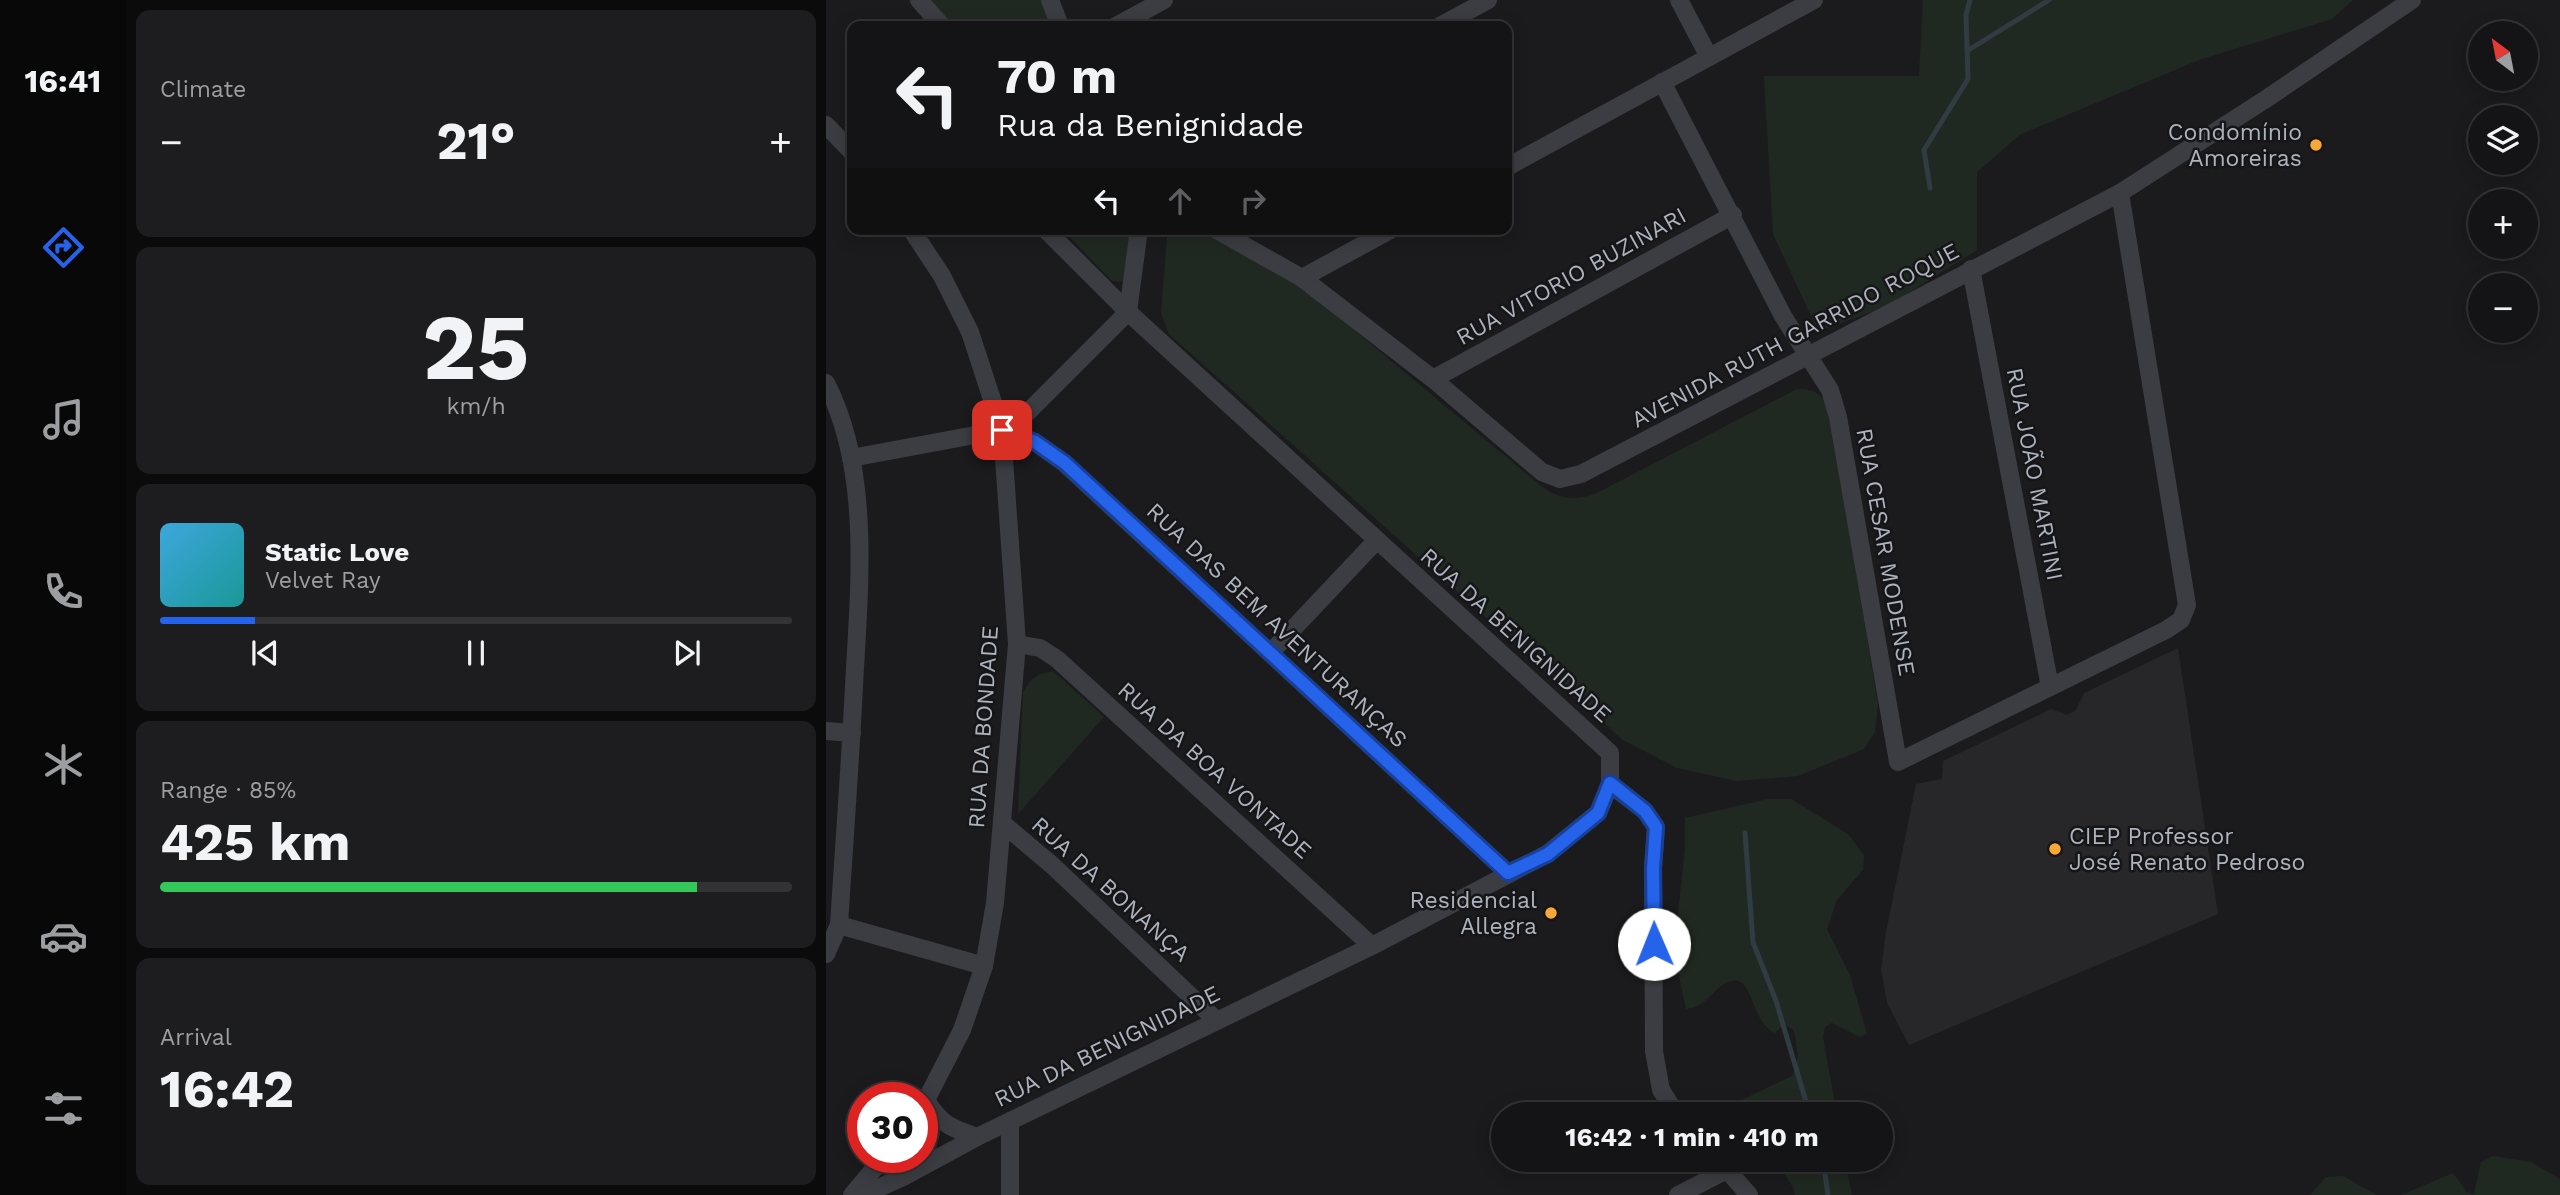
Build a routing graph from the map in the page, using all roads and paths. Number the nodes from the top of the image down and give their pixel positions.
1 (919, 0) edge
2 (1050, 0) edge
3 (1164, 0) edge
4 (1488, 0) edge
5 (1679, 0) edge
6 (1814, 0) edge
7 (2412, 0) edge
8 (938, 21) edge
9 (1058, 21) edge
10 (1125, 21) edge
11 (1449, 21) edge
12 (1709, 57) junction
13 (1662, 82) junction
14 (826, 125) edge
15 (847, 147) edge
16 (1512, 164) edge
17 (2120, 192) junction
18 (1732, 215) junction
19 (915, 235) edge
20 (1051, 235) edge
21 (1138, 235) edge
22 (1227, 235) edge
23 (1381, 235) edge
24 (1971, 269) junction
25 (1302, 278) junction
26 (1128, 312) junction
27 (1809, 357) junction
28 (1433, 379) junction
29 (826, 383) edge
30 (1002, 430) junction
31 (851, 458) junction
32 (1376, 541) junction
33 (1017, 644) junction
34 (1271, 652) junction
35 (2050, 687) junction
36 (826, 731) edge
37 (852, 733) junction
38 (1610, 783) junction
39 (1002, 823) junction
40 (1508, 873) junction
41 (839, 925) junction
42 (1372, 946) junction
43 (826, 954) edge
44 (984, 966) junction
45 (1216, 1020) junction
46 (936, 1082) edge
47 (1669, 1102) edge
48 (938, 1119) edge
49 (1010, 1121) junction
50 (977, 1137) junction
51 (1712, 1172) edge
52 (1729, 1172) edge
53 (871, 1173) edge
54 (852, 1195) edge
55 (863, 1195) edge
56 (1010, 1195) edge
57 (1678, 1195) edge
58 (1749, 1195) edge

1 - 8 street
2 - 9 street
3 - 10 street
4 - 11 street
5 - 12 street
6 - 12 street
7 - 17 street, AVENIDA RUTH GARRIDO ROQUE
12 - 13 street
13 - 16 street
13 - 18 street, RUA CESAR MODENSE
14 - 15 street
17 - 24 street, AVENIDA RUTH GARRIDO ROQUE
17 - 35 street
18 - 27 street, RUA CESAR MODENSE
18 - 28 street, RUA VITORIO BUZINARI
19 - 30 street, RUA DA BONDADE
20 - 26 street, RUA DA BENIGNIDADE
21 - 26 street
22 - 25 street, AVENIDA RUTH GARRIDO ROQUE
23 - 25 street
24 - 27 street, AVENIDA RUTH GARRIDO ROQUE
24 - 35 street, RUA JOÃO MARTINI
25 - 28 street, AVENIDA RUTH GARRIDO ROQUE
26 - 30 street
26 - 32 street, RUA DA BENIGNIDADE
27 - 28 street, AVENIDA RUTH GARRIDO ROQUE
27 - 35 street, RUA CESAR MODENSE
29 - 31 street
30 - 31 street
30 - 33 street, RUA DA BONDADE
30 - 34 street, RUA DAS BEM AVENTURANÇAS
31 - 37 street
32 - 34 street
32 - 38 street, RUA DA BENIGNIDADE
33 - 39 street, RUA DA BONDADE
33 - 42 street, RUA DA BOA VONTADE
34 - 40 street, RUA DAS BEM AVENTURANÇAS
36 - 37 street
37 - 41 street
38 - 40 street, RUA DA BENIGNIDADE
38 - 47 street
39 - 44 street, RUA DA BONDADE
39 - 45 street, RUA DA BONANÇA
40 - 42 street, RUA DA BENIGNIDADE
41 - 43 street
41 - 44 street
42 - 45 street, RUA DA BENIGNIDADE
44 - 46 street, RUA DA BONDADE
45 - 49 street, RUA DA BENIGNIDADE
48 - 50 street
49 - 50 street, RUA DA BENIGNIDADE
49 - 56 street
50 - 55 street, RUA DA BENIGNIDADE
51 - 57 street
52 - 58 street
53 - 54 street

